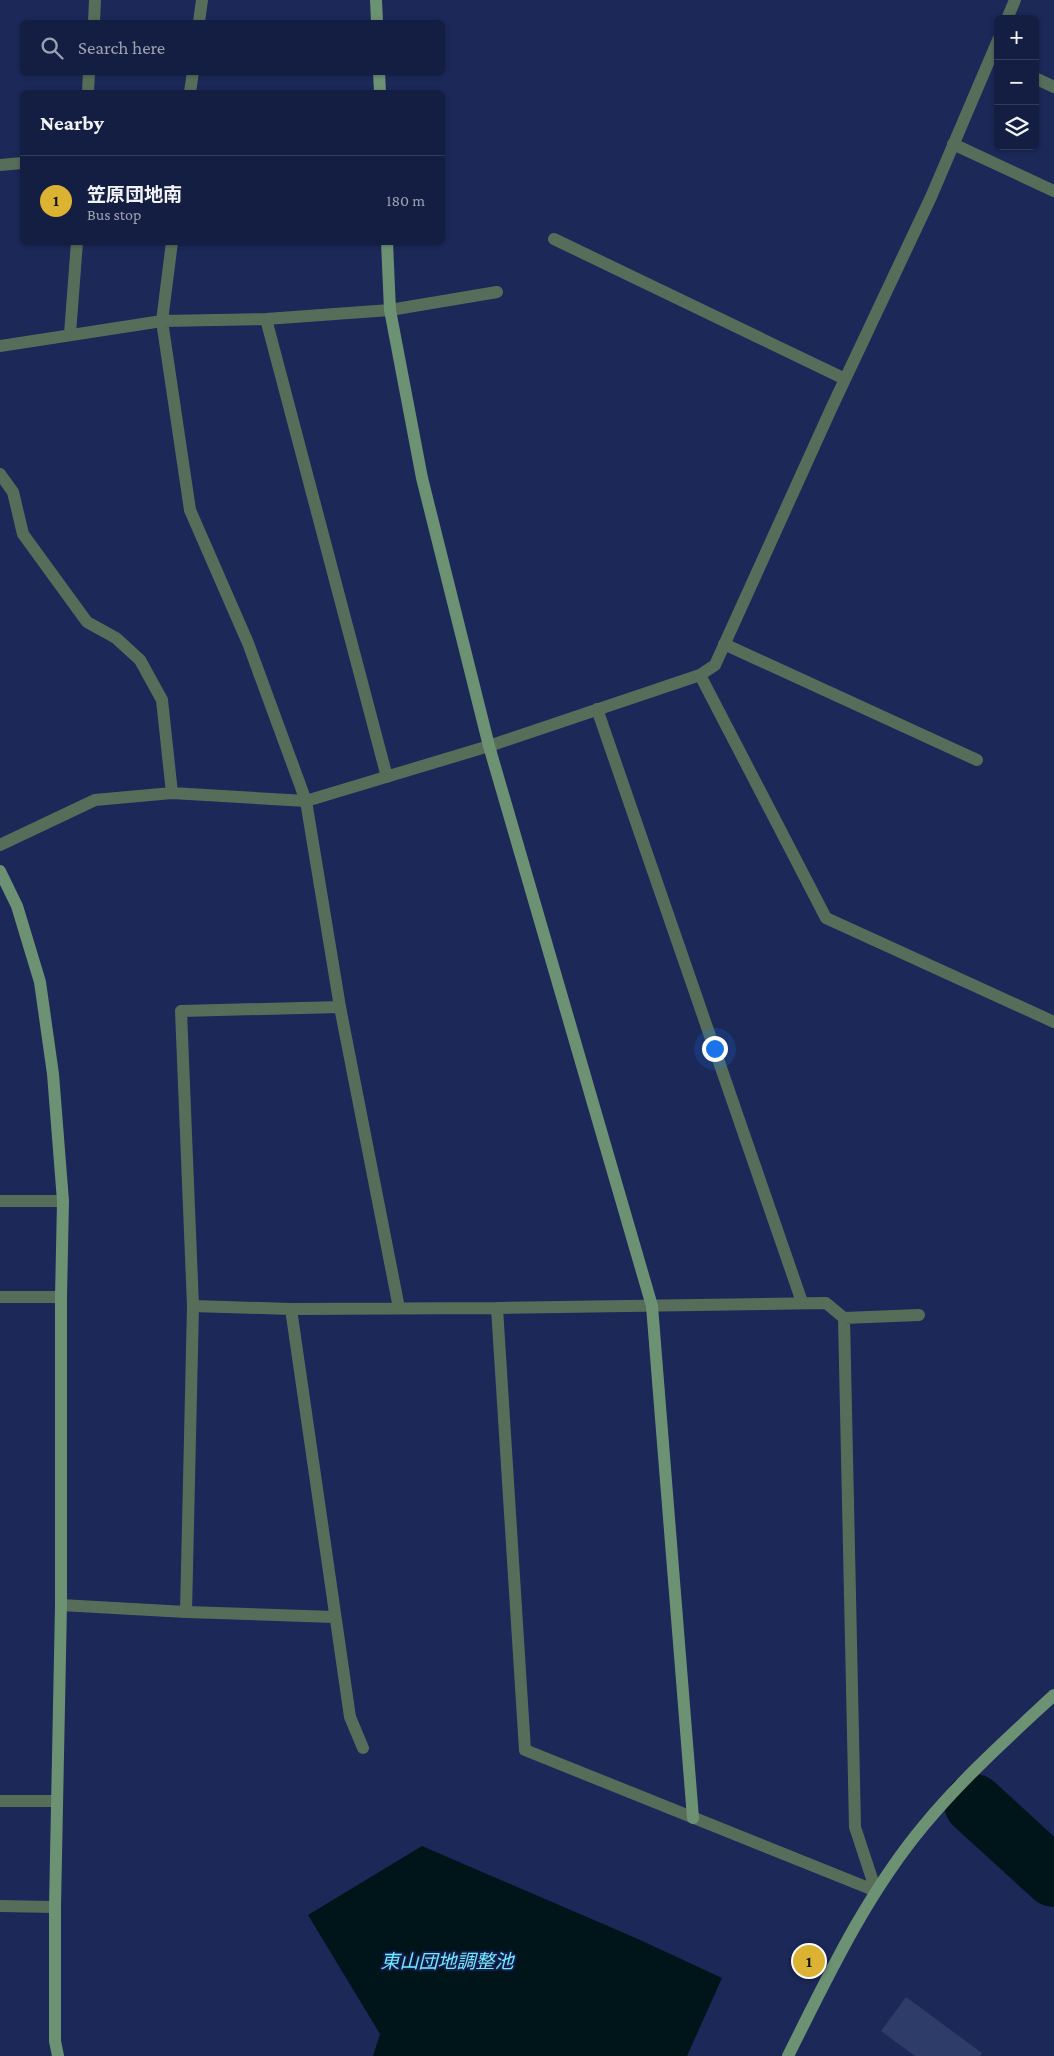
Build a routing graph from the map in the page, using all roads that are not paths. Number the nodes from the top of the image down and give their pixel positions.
1 (95, 0) edge
2 (202, 0) edge
3 (376, 0) edge
4 (1015, 0) edge
5 (1009, 15) edge
6 (94, 20) edge
7 (199, 20) edge
8 (377, 20) edge
9 (994, 59) edge
10 (89, 75) edge
11 (193, 75) edge
12 (379, 75) edge
13 (1039, 80) edge
14 (1054, 87) edge
15 (88, 90) edge
16 (190, 90) edge
17 (380, 90) edge
18 (953, 144) junction
19 (20, 163) edge
20 (0, 165) edge
21 (1054, 190) edge
22 (554, 238) dead end
23 (76, 245) edge
24 (172, 245) edge
25 (387, 245) edge
26 (497, 292) dead end
27 (390, 310) junction
28 (266, 319) junction
29 (162, 322) junction
30 (70, 334) junction
31 (0, 346) edge
32 (845, 379) junction
33 (0, 474) edge
34 (724, 644) junction
35 (700, 675) junction
36 (597, 710) junction
37 (489, 746) junction
38 (977, 760) dead end
39 (387, 777) junction
40 (172, 793) junction
41 (306, 801) junction
42 (0, 845) edge
43 (0, 871) edge
44 (340, 1007) junction
45 (1054, 1022) edge
46 (0, 1201) edge
47 (63, 1201) junction
48 (0, 1297) edge
49 (61, 1297) junction
50 (802, 1302) junction
51 (193, 1306) junction
52 (652, 1306) junction
53 (399, 1308) junction
54 (497, 1308) junction
55 (291, 1309) junction
56 (918, 1315) dead end
57 (844, 1318) junction
58 (61, 1605) junction
59 (186, 1612) junction
60 (334, 1617) junction
61 (1054, 1695) edge
62 (363, 1748) dead end
63 (0, 1801) edge
64 (57, 1801) junction
65 (693, 1818) junction
66 (876, 1891) junction
67 (0, 1906) edge
68 (55, 1907) junction
69 (58, 2056) edge
70 (788, 2056) edge

1 - 6 street
2 - 7 street
3 - 8 street
4 - 5 street
9 - 18 street
10 - 15 street
11 - 16 street
12 - 17 street
13 - 14 street
18 - 21 street
18 - 32 street
19 - 20 street
22 - 32 street
23 - 30 street
24 - 29 street
25 - 27 street
26 - 27 street
27 - 28 street
27 - 37 street
28 - 29 street
28 - 39 street
29 - 30 street
29 - 41 street
30 - 31 street
32 - 34 street
33 - 40 street
34 - 35 street
34 - 38 street
35 - 36 street
35 - 45 street
36 - 37 street
36 - 50 street
37 - 39 street
37 - 52 street
39 - 41 street
40 - 41 street
40 - 42 street
41 - 44 street
43 - 47 street
44 - 51 street
44 - 53 street
46 - 47 street
47 - 49 street
48 - 49 street
49 - 58 street
50 - 52 street
50 - 57 street
51 - 55 street
51 - 59 street
52 - 54 street
52 - 65 street
53 - 54 street
53 - 55 street
54 - 65 street
55 - 60 street
56 - 57 street
57 - 66 street
58 - 59 street
58 - 64 street
59 - 60 street
60 - 62 street
61 - 66 street
63 - 64 street
64 - 68 street
65 - 66 street
66 - 70 street
67 - 68 street
68 - 69 street

